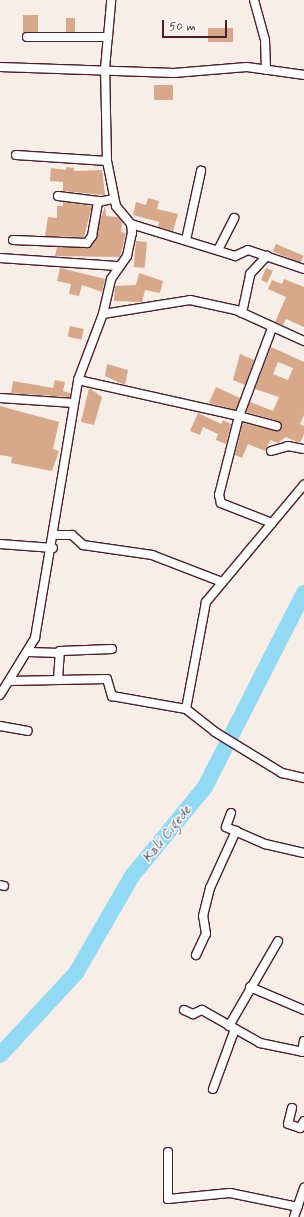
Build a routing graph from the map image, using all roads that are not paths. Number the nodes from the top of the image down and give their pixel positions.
1 (112, 0) edge
2 (254, 0) edge
3 (108, 37) junction
4 (27, 38) dead end
5 (0, 67) edge
6 (105, 70) junction
7 (266, 70) junction
8 (304, 75) edge
9 (16, 155) dead end
10 (107, 161) junction
11 (201, 171) dead end
12 (58, 196) dead end
13 (114, 199) junction
14 (99, 201) junction
15 (234, 218) dead end
16 (131, 224) junction
17 (13, 240) dead end
18 (186, 240) junction
19 (218, 250) junction
20 (266, 256) junction
21 (0, 258) edge
22 (117, 266) junction
23 (304, 269) edge
24 (242, 313) junction
25 (103, 314) junction
26 (272, 328) junction
27 (304, 341) edge
28 (78, 380) junction
29 (0, 398) edge
30 (74, 403) junction
31 (239, 416) junction
32 (277, 426) dead end
33 (304, 449) edge
34 (271, 451) dead end
35 (304, 485) edge
36 (272, 523) junction
37 (55, 535) junction
38 (0, 544) edge
39 (53, 548) junction
40 (222, 582) junction
41 (112, 650) dead end
42 (28, 652) junction
43 (59, 653) junction
44 (58, 679) junction
45 (10, 681) junction
46 (0, 695) edge
47 (186, 709) junction
48 (0, 726) edge
49 (28, 731) dead end
50 (304, 778) edge
51 (231, 813) dead end
52 (236, 831) junction
53 (304, 853) edge
54 (278, 941) dead end
55 (196, 955) dead end
56 (250, 987) junction
57 (184, 1010) dead end
58 (304, 1010) edge
59 (232, 1028) junction
60 (304, 1042) edge
61 (303, 1052) edge
62 (213, 1089) dead end
63 (292, 1108) dead end
64 (304, 1121) edge
65 (168, 1152) dead end
66 (303, 1192) edge
67 (298, 1207) junction
68 (294, 1217) edge

1 - 3 street
2 - 7 street
3 - 4 street
3 - 6 street
5 - 6 street
6 - 7 street
6 - 10 street
7 - 8 street
9 - 10 street
10 - 13 street
11 - 18 street
12 - 14 street
13 - 14 street
13 - 16 street
14 - 17 street
15 - 19 street
16 - 18 street
16 - 22 street
18 - 19 street
19 - 20 street
20 - 23 street
20 - 24 street
21 - 22 street
22 - 25 street
24 - 25 street
24 - 26 street
25 - 28 street
26 - 27 street
26 - 31 street
28 - 30 street
28 - 31 street
29 - 30 street
30 - 37 street
31 - 32 street
31 - 36 street
33 - 34 street
35 - 36 street
36 - 40 street
37 - 39 street
37 - 40 street
38 - 39 street
39 - 42 street
40 - 47 street
41 - 43 street
42 - 43 street
42 - 45 street
43 - 44 street
44 - 45 street
44 - 47 street
45 - 46 street
47 - 50 street
48 - 49 street
51 - 52 street
52 - 53 street
52 - 55 street
54 - 56 street
56 - 58 street
56 - 59 street
57 - 59 street
59 - 61 street
59 - 62 street
60 - 61 street
63 - 64 street
65 - 67 street
66 - 67 street
67 - 68 street

